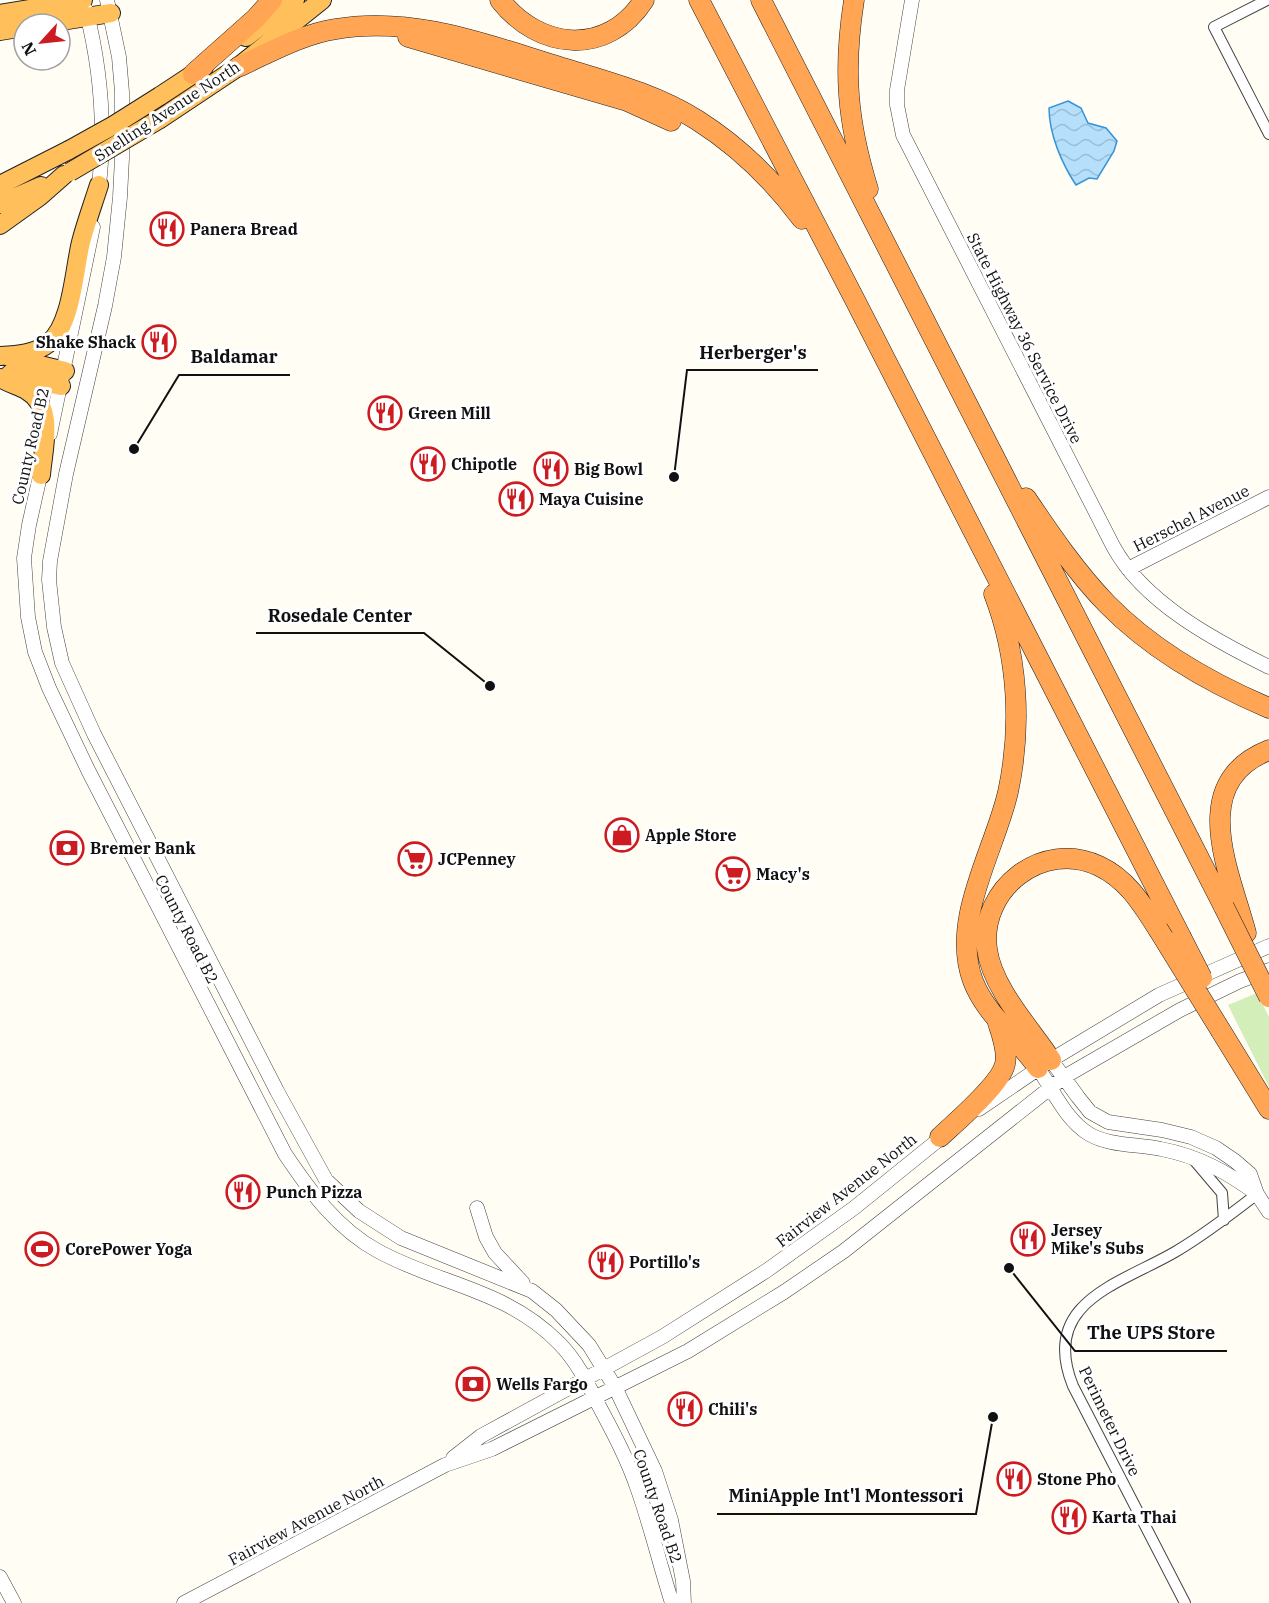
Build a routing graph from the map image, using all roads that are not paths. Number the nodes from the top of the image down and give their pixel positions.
1 (272, 0) edge
2 (295, 0) edge
3 (322, 0) edge
4 (500, 0) edge
5 (644, 0) edge
6 (699, 0) edge
7 (761, 0) edge
8 (854, 0) edge
9 (912, 0) edge
10 (1267, 0) edge
11 (85, 6) edge
12 (109, 7) edge
13 (71, 12) edge
14 (0, 14) edge
15 (238, 67) junction
16 (193, 74) junction
17 (1269, 134) edge
18 (52, 159) junction
19 (0, 174) edge
20 (67, 174) junction
21 (99, 184) junction
22 (0, 185) edge
23 (0, 204) edge
24 (0, 225) edge
25 (885, 243) junction
26 (856, 302) junction
27 (0, 356) edge
28 (0, 371) edge
29 (89, 376) junction
30 (0, 378) edge
31 (63, 379) junction
32 (86, 392) junction
33 (971, 413) junction
34 (40, 475) junction
35 (951, 489) junction
36 (1269, 497) edge
37 (1128, 569) junction
38 (1269, 667) edge
39 (1269, 708) edge
40 (1269, 750) edge
41 (107, 760) junction
42 (88, 770) junction
43 (1231, 905) junction
44 (1269, 946) edge
45 (1269, 970) edge
46 (1269, 997) edge
47 (998, 1020) junction
48 (1225, 1030) junction
49 (1045, 1064) junction
50 (1064, 1077) junction
51 (1051, 1088) junction
52 (1269, 1108) edge
53 (940, 1137) junction
54 (1190, 1156) junction
55 (1257, 1194) junction
56 (477, 1208) dead end
57 (1269, 1212) edge
58 (1224, 1220) junction
59 (529, 1289) junction
60 (605, 1368) junction
61 (585, 1379) junction
62 (615, 1387) junction
63 (594, 1397) junction
64 (445, 1465) junction
65 (0, 1576) edge
66 (14, 1603) edge
67 (183, 1603) edge
68 (672, 1603) edge
69 (684, 1603) edge
70 (1185, 1603) edge

1 - 16 highway
2 - 16 highway, Snelling Avenue North
3 - 15 highway, Snelling Avenue North
4 - 5 highway
6 - 26 highway
7 - 25 highway
8 - 25 highway
9 - 37 street, State Highway 36 Service Drive
10 - 17 street
11 - 12 highway
11 - 13 highway
11 - 14 highway
11 - 21 street, County Road B2
12 - 29 street, County Road B2
15 - 20 highway, Snelling Avenue North, bridge
15 - 26 highway
16 - 18 highway, Snelling Avenue North, bridge
18 - 19 highway
18 - 22 highway, Snelling Avenue North
20 - 23 highway, Snelling Avenue North
20 - 24 highway
21 - 27 highway
21 - 31 street, County Road B2
25 - 33 highway
26 - 35 highway
27 - 31 highway
28 - 31 highway
29 - 31 street
29 - 32 street, County Road B2
30 - 34 highway
31 - 32 street
31 - 34 street, County Road B2
32 - 41 street, County Road B2
33 - 39 highway
33 - 43 highway
34 - 42 street, County Road B2
35 - 47 highway
35 - 48 highway, bridge
36 - 37 street, Herschel Avenue
37 - 38 street, State Highway 36 Service Drive
40 - 43 highway
41 - 42 street
41 - 59 street, County Road B2
42 - 61 street, County Road B2
43 - 46 highway, bridge
44 - 49 street, Fairview Avenue North
45 - 50 street, Fairview Avenue North
47 - 49 highway
47 - 53 highway
48 - 49 highway, bridge
48 - 52 highway
49 - 50 street
49 - 51 street
49 - 53 street, Fairview Avenue North
50 - 51 street, Fairview Avenue North
50 - 55 street
51 - 54 street
51 - 62 street, Fairview Avenue North
53 - 60 street, Fairview Avenue North
54 - 55 street
54 - 58 street
55 - 57 street
55 - 58 street, Perimeter Drive
56 - 59 street
58 - 70 street, Perimeter Drive
59 - 60 street, County Road B2
60 - 61 street, Fairview Avenue North
60 - 62 street, County Road B2
61 - 63 street, County Road B2
61 - 64 street, Fairview Avenue North
62 - 63 street, Fairview Avenue North
62 - 69 street, County Road B2
63 - 64 street, Fairview Avenue North
63 - 68 street, County Road B2
64 - 67 street, Fairview Avenue North
65 - 66 street

